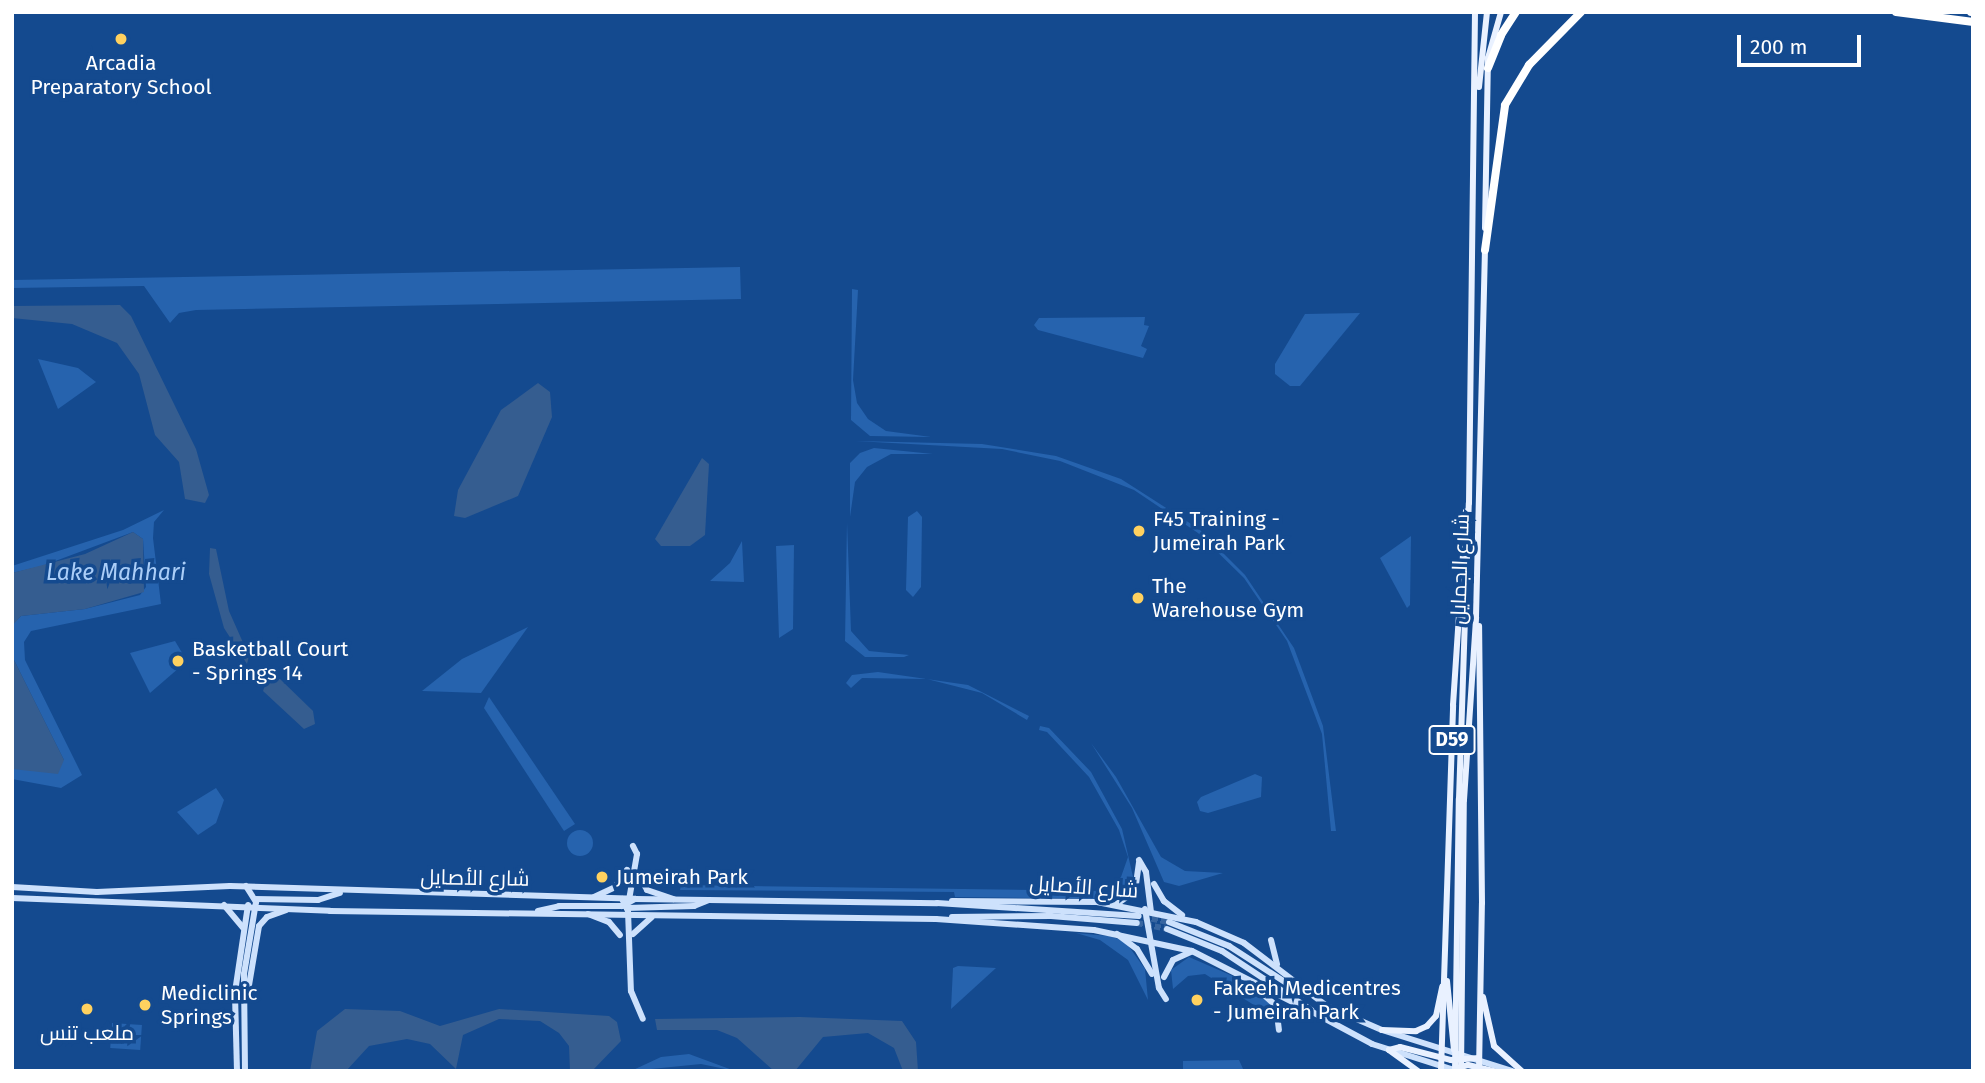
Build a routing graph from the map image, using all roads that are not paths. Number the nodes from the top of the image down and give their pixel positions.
1 (1475, 12) edge
2 (1487, 12) edge
3 (1501, 12) edge
4 (1516, 12) edge
5 (1581, 12) edge
6 (1896, 12) edge
7 (1973, 22) edge
8 (1488, 68) junction
9 (1476, 92) junction
10 (1485, 250) junction
11 (1469, 503) junction
12 (1476, 617) junction
13 (1461, 800) junction
14 (633, 846) dead end
15 (628, 870) dead end
16 (639, 876) dead end
17 (1154, 884) dead end
18 (246, 886) junction
19 (12, 887) edge
20 (341, 892) junction
21 (12, 898) edge
22 (592, 898) junction
23 (673, 899) junction
24 (711, 899) junction
25 (253, 903) junction
26 (937, 903) junction
27 (222, 904) junction
28 (1117, 904) junction
29 (628, 907) junction
30 (292, 909) junction
31 (1148, 910) junction
32 (532, 913) junction
33 (588, 914) junction
34 (658, 916) junction
35 (936, 919) junction
36 (1196, 922) junction
37 (243, 928) junction
38 (1112, 932) junction
39 (620, 934) dead end
40 (633, 934) dead end
41 (1272, 940) dead end
42 (1156, 941) junction
43 (1192, 951) junction
44 (1282, 971) junction
45 (1235, 972) junction
46 (1152, 974) dead end
47 (1164, 977) dead end
48 (1446, 979) junction
49 (1480, 989) junction
50 (1166, 999) dead end
51 (1328, 1007) junction
52 (643, 1018) dead end
53 (1324, 1018) junction
54 (243, 1020) junction
55 (1279, 1030) dead end
56 (1382, 1030) junction
57 (1443, 1048) junction
58 (1390, 1050) junction
59 (1454, 1052) junction
60 (1479, 1058) junction
61 (1441, 1065) edge
62 (1461, 1068) edge
63 (1479, 1069) edge
64 (237, 1071) edge
65 (245, 1071) edge
66 (1418, 1071) edge
67 (1493, 1071) edge
68 (1512, 1071) edge
69 (1522, 1071) edge

1 - 9 main road
2 - 9 main road
3 - 8 main road, شارع الجمايل
4 - 8 highway
5 - 10 highway
6 - 7 highway
8 - 10 main road, شارع الجمايل
9 - 11 main road, شارع الجمايل / D59
10 - 12 main road, شارع الجمايل / D59
11 - 13 main road, شارع الجمايل / D59
11 - 48 main road, D59
12 - 13 main road, شارع الجمايل / D59
12 - 49 main road, D59
13 - 62 main road, شارع الجمايل / D59, bridge
14 - 29 main road
15 - 22 main road
16 - 23 main road
17 - 36 main road
18 - 19 main road, شارع الأصايل
18 - 20 main road, شارع الأصايل
18 - 25 main road
20 - 22 main road, شارع الأصايل
20 - 25 main road
21 - 27 main road, شارع الأصايل
22 - 29 main road, شارع الأصايل
23 - 24 main road, شارع الأصايل
23 - 29 main road, شارع الأصايل
24 - 26 main road, شارع الأصايل
24 - 29 main road
25 - 27 main road, شارع الأصايل
25 - 30 main road, شارع الأصايل
25 - 37 main road
25 - 54 main road
26 - 28 main road, شارع الأصايل
26 - 35 main road, شارع الأصايل
27 - 37 main road
28 - 31 main road, شارع الأصايل
28 - 31 main road
29 - 32 main road
29 - 33 main road, شارع الأصايل
29 - 34 main road, شارع الأصايل
29 - 52 main road
30 - 32 main road, شارع الأصايل
30 - 54 main road
31 - 36 main road, شارع الأصايل
31 - 42 main road
32 - 33 main road, شارع الأصايل
33 - 39 main road
34 - 35 main road, شارع الأصايل
34 - 40 main road
35 - 38 main road, شارع الأصايل
36 - 44 main road, شارع الأصايل
37 - 64 main road
38 - 42 main road, شارع الأصايل
38 - 46 main road
41 - 44 main road
42 - 43 main road, شارع الأصايل
42 - 50 main road
43 - 45 main road, شارع الأصايل
43 - 47 main road
44 - 51 main road, شارع الأصايل
45 - 53 main road, شارع الأصايل
45 - 55 main road
48 - 56 main road
48 - 57 main road, D59
48 - 59 main road
49 - 60 main road, D59
49 - 69 main road
51 - 53 main road, شارع الأصايل
51 - 56 main road, شارع الأصايل
53 - 58 main road, شارع الأصايل
54 - 65 main road
56 - 57 main road, شارع الأصايل
57 - 59 main road
57 - 61 main road, D59
58 - 61 main road, شارع الأصايل
58 - 66 main road
59 - 60 main road
59 - 62 main road
60 - 62 main road
60 - 63 main road, D59
60 - 68 main road
61 - 62 main road, شارع الأصايل
62 - 63 main road
63 - 67 main road

